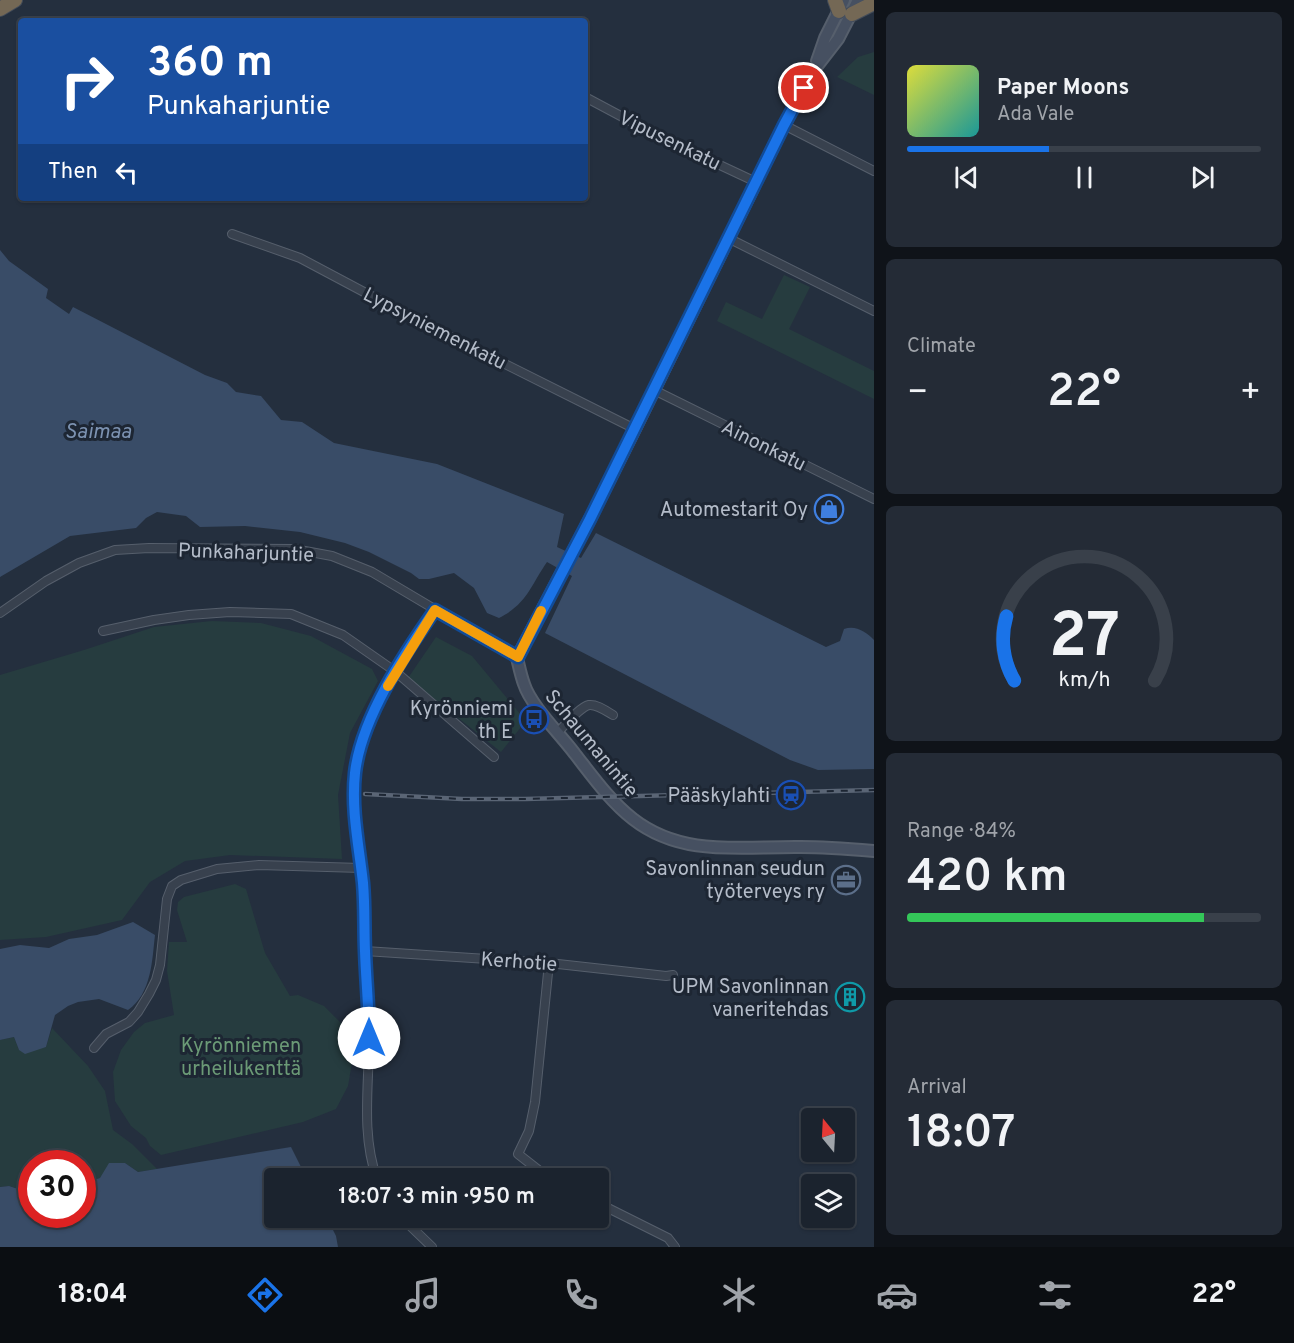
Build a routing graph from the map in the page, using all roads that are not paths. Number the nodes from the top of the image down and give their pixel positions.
1 (15, 0) edge
2 (858, 0) edge
3 (874, 1) edge
4 (842, 6) edge
5 (0, 9) edge
6 (588, 99) edge
7 (784, 125) junction
8 (874, 171) edge
9 (756, 182) junction
10 (232, 234) dead end
11 (728, 238) junction
12 (874, 312) edge
13 (654, 390) junction
14 (635, 429) junction
15 (874, 500) edge
16 (435, 610) junction
17 (0, 613) edge
18 (103, 631) dead end
19 (518, 657) junction
20 (396, 672) junction
21 (613, 715) dead end
22 (558, 732) junction
23 (494, 757) dead end
24 (874, 851) edge
25 (361, 868) junction
26 (365, 951) junction
27 (549, 963) junction
28 (673, 975) dead end
29 (94, 1048) dead end
30 (373, 1168) edge
31 (536, 1168) edge
32 (609, 1208) edge
33 (412, 1228) edge
34 (432, 1247) edge
35 (675, 1247) edge

1 - 5 highway
2 - 4 street
3 - 4 highway
4 - 7 street
6 - 9 street, Vipusenkatu
7 - 8 street
7 - 9 street
9 - 11 street
10 - 14 street, Lypsyniemenkatu
11 - 12 street
11 - 13 street
13 - 14 street
13 - 15 street, Ainonkatu
14 - 19 street
16 - 17 street, Punkaharjuntie
16 - 19 street, Punkaharjuntie
16 - 20 street
18 - 20 street
19 - 22 street, Schaumanintie
20 - 23 street
20 - 25 street
21 - 22 street
22 - 24 street, Schaumanintie
25 - 26 street
25 - 29 street
26 - 27 street, Kerhotie
26 - 30 street
27 - 28 street, Kerhotie
27 - 31 street
32 - 35 street
33 - 34 street

